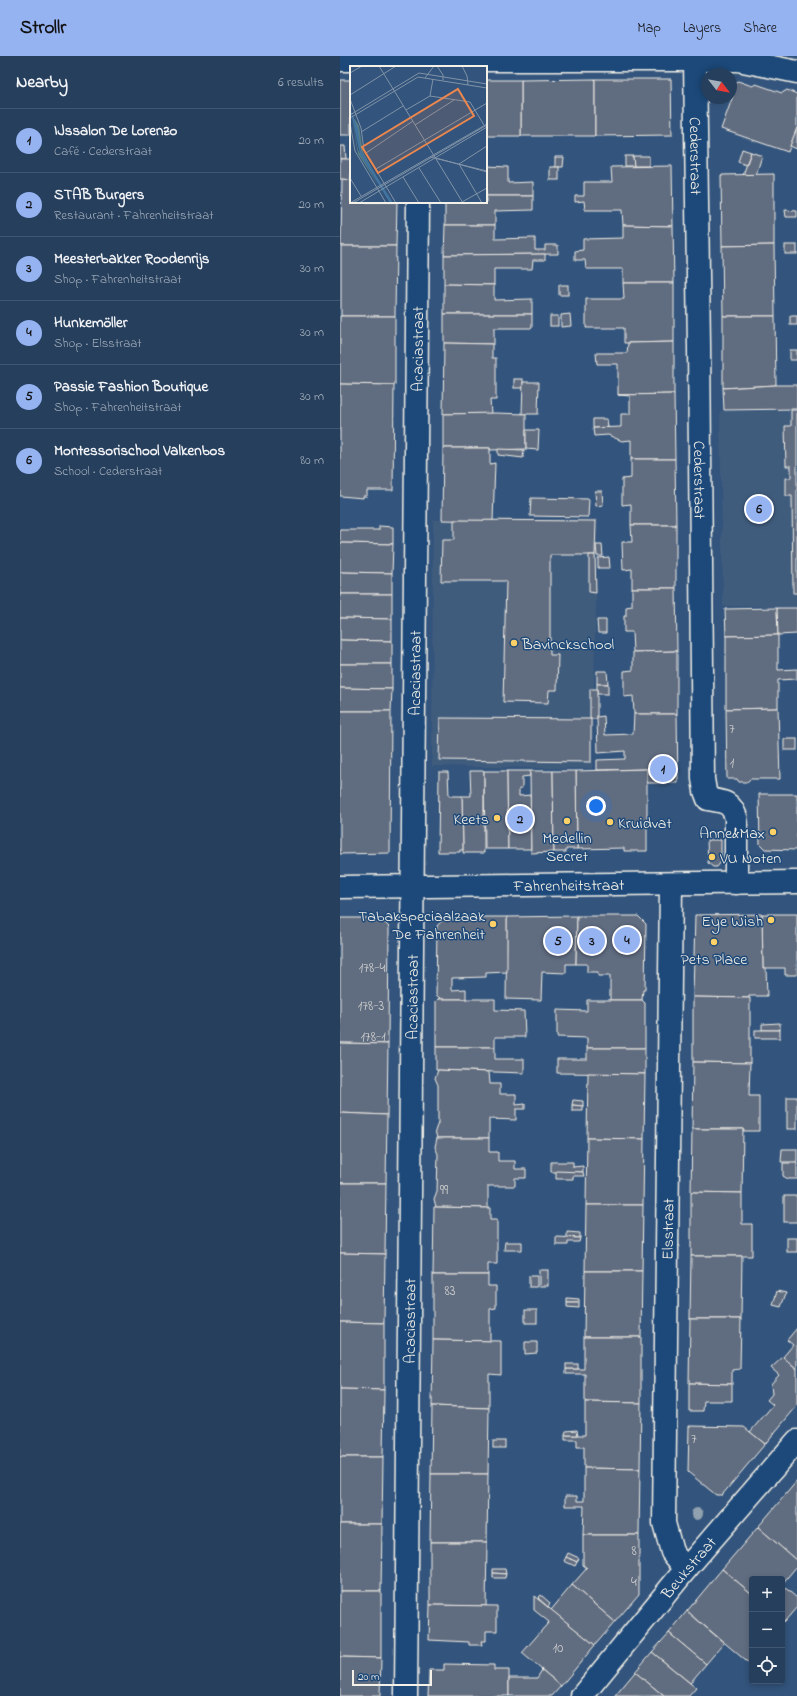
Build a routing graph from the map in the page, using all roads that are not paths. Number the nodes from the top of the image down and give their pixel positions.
1 (695, 59) junction
2 (340, 60) edge
3 (419, 63) edge
4 (797, 72) edge
5 (418, 203) edge
6 (797, 882) edge
7 (736, 883) junction
8 (671, 884) junction
9 (412, 886) junction
10 (340, 887) edge
11 (797, 1441) edge
12 (686, 1569) junction
13 (406, 1696) edge
14 (582, 1696) edge

1 - 3 street
1 - 4 street
1 - 7 street, Cederstraat
2 - 3 street
5 - 9 street, Acaciastraat
6 - 7 street, Fahrenheitstraat
7 - 8 street, Fahrenheitstraat
8 - 9 street, Fahrenheitstraat
8 - 12 street, Elsstraat
9 - 10 street, Fahrenheitstraat
9 - 13 street, Acaciastraat
11 - 12 street, Beukstraat
12 - 14 street, Beukstraat

